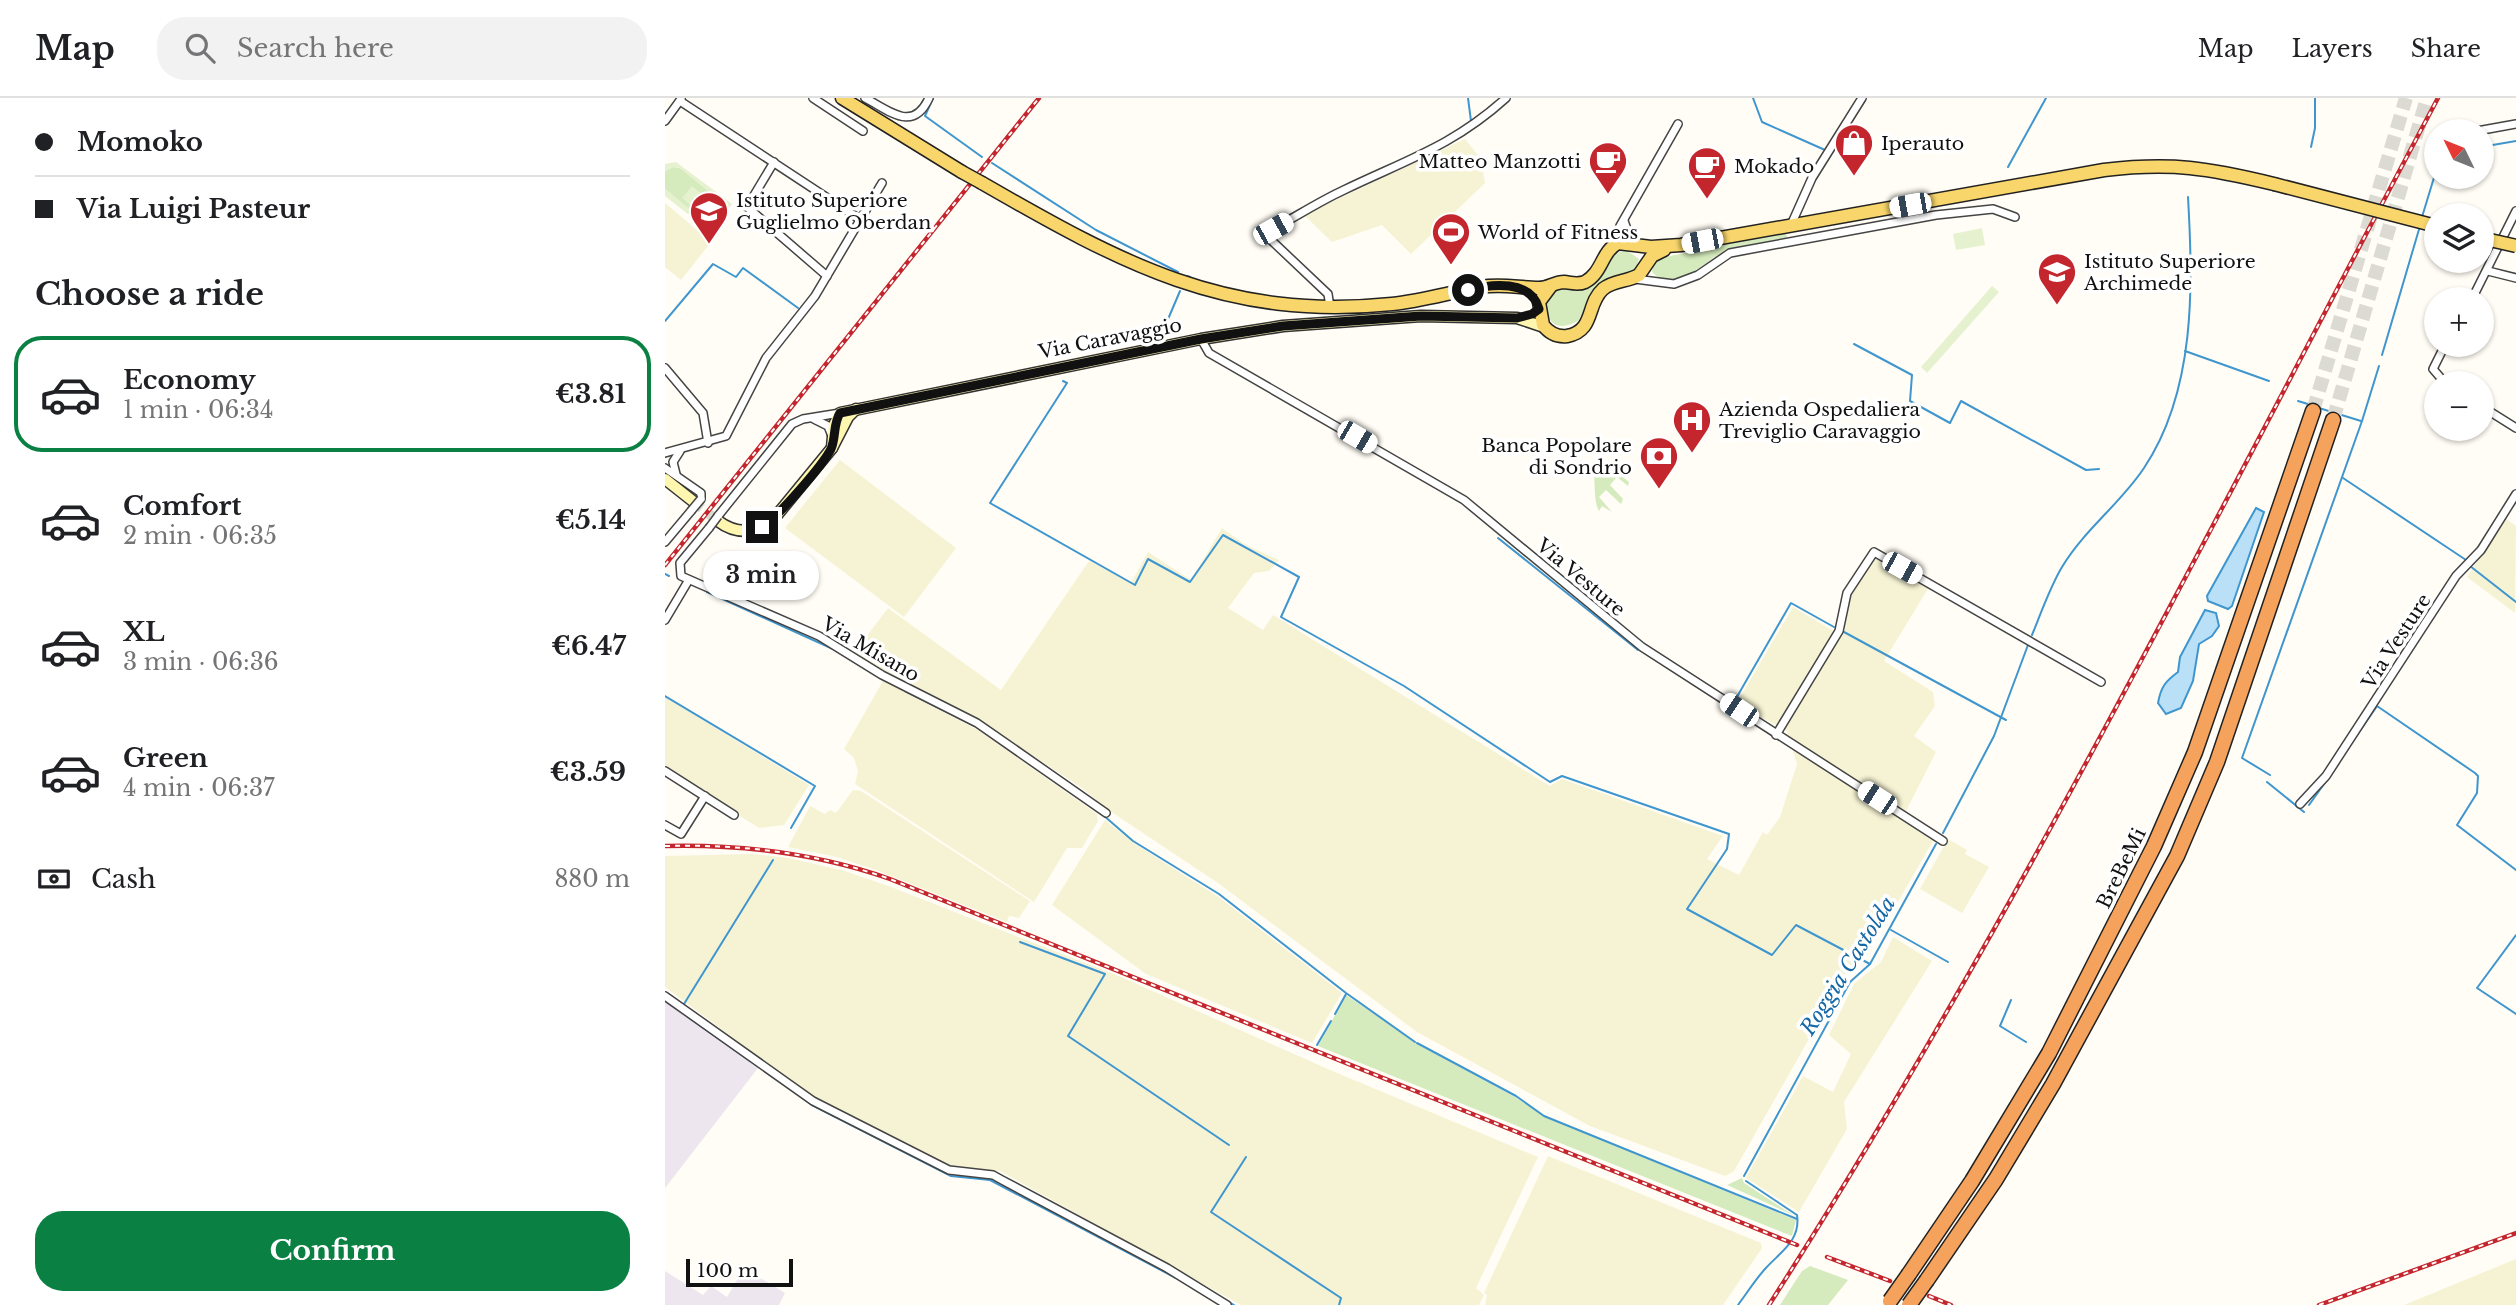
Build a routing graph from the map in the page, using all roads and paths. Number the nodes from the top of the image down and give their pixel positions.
1 (813, 98) edge
2 (842, 98) edge
3 (865, 98) edge
4 (929, 98) edge
5 (1506, 98) edge
6 (1862, 98) edge
7 (681, 100) edge
8 (665, 121) edge
9 (1678, 124) dead end
10 (2516, 124) edge
11 (2494, 128) edge
12 (863, 131) dead end
13 (774, 162) junction
14 (882, 183) dead end
15 (2516, 211) edge
16 (2015, 217) dead end
17 (861, 220) junction
18 (1624, 220) junction
19 (1797, 220) junction
20 (2424, 223) edge
21 (2494, 241) edge
22 (1634, 244) junction
23 (1681, 245) junction
24 (1612, 246) junction
25 (2516, 246) edge
26 (2494, 258) edge
27 (1645, 266) junction
28 (2494, 272) edge
29 (827, 275) junction
30 (2516, 278) edge
31 (1632, 279) junction
32 (1660, 284) junction
33 (1505, 285) junction
34 (1551, 286) junction
35 (1330, 307) junction
36 (1539, 308) junction
37 (1517, 318) junction
38 (1544, 327) junction
39 (1201, 339) junction
40 (665, 368) edge
41 (856, 409) junction
42 (2313, 411) tunnel mouth
43 (840, 413) junction
44 (2494, 414) edge
45 (810, 418) junction
46 (2333, 420) tunnel mouth
47 (843, 426) junction
48 (2516, 428) edge
49 (832, 442) junction
50 (708, 443) junction
51 (681, 450) junction
52 (665, 453) edge
53 (665, 468) edge
54 (677, 475) junction
55 (665, 479) edge
56 (2516, 494) edge
57 (695, 504) junction
58 (715, 522) junction
59 (665, 542) edge
60 (687, 583) dead end
61 (665, 620) edge
62 (2101, 682) dead end
63 (1776, 734) junction
64 (665, 771) edge
65 (705, 796) junction
66 (2300, 804) dead end
67 (1106, 813) dead end
68 (734, 815) dead end
69 (665, 825) edge
70 (1943, 841) dead end
71 (665, 996) edge
72 (1889, 1303) edge
73 (1227, 1305) edge
74 (1909, 1305) edge

1 - 12 street
2 - 35 main road, bridge
3 - 4 street
5 - 35 street
6 - 19 street
7 - 8 street
7 - 13 street
9 - 18 street
10 - 11 street
13 - 17 street
13 - 29 street
14 - 17 street
15 - 26 street
16 - 32 street
17 - 29 street
18 - 22 street
18 - 24 street
19 - 20 main road, Via Caravaggio, bridge
19 - 23 main road, Via Caravaggio
21 - 25 main road, bridge
22 - 23 main road, Via Caravaggio
22 - 24 main road, Via Caravaggio
22 - 27 main road
23 - 27 main road, Via Caravaggio
24 - 34 main road
27 - 31 main road, Via Caravaggio
27 - 32 street
28 - 30 street
29 - 50 street
31 - 32 street
31 - 38 main road, Via Caravaggio
33 - 34 main road
33 - 35 main road
33 - 36 main road
34 - 36 main road
36 - 37 street, Via Caravaggio
36 - 38 main road
37 - 38 street, Via Caravaggio
37 - 39 street, Via Caravaggio
39 - 41 street, Via Caravaggio
39 - 63 street, Via Vesture
40 - 50 street
41 - 43 street, Via Caravaggio
41 - 47 street
42 - 72 highway, BreBeMi, bridge
43 - 45 street, Via Misano
43 - 47 street
43 - 49 street
44 - 48 street
45 - 49 street
45 - 58 street, Via Misano
46 - 74 highway, bridge
47 - 49 street
49 - 58 street
50 - 51 street
51 - 52 street
51 - 54 street
53 - 54 street
54 - 57 street
55 - 57 street
56 - 66 street, Via Vesture
57 - 59 street
58 - 67 street, Via Misano
60 - 61 street
62 - 63 street
63 - 70 street, Via Vesture
64 - 65 street
65 - 68 street
65 - 69 street
71 - 73 street

